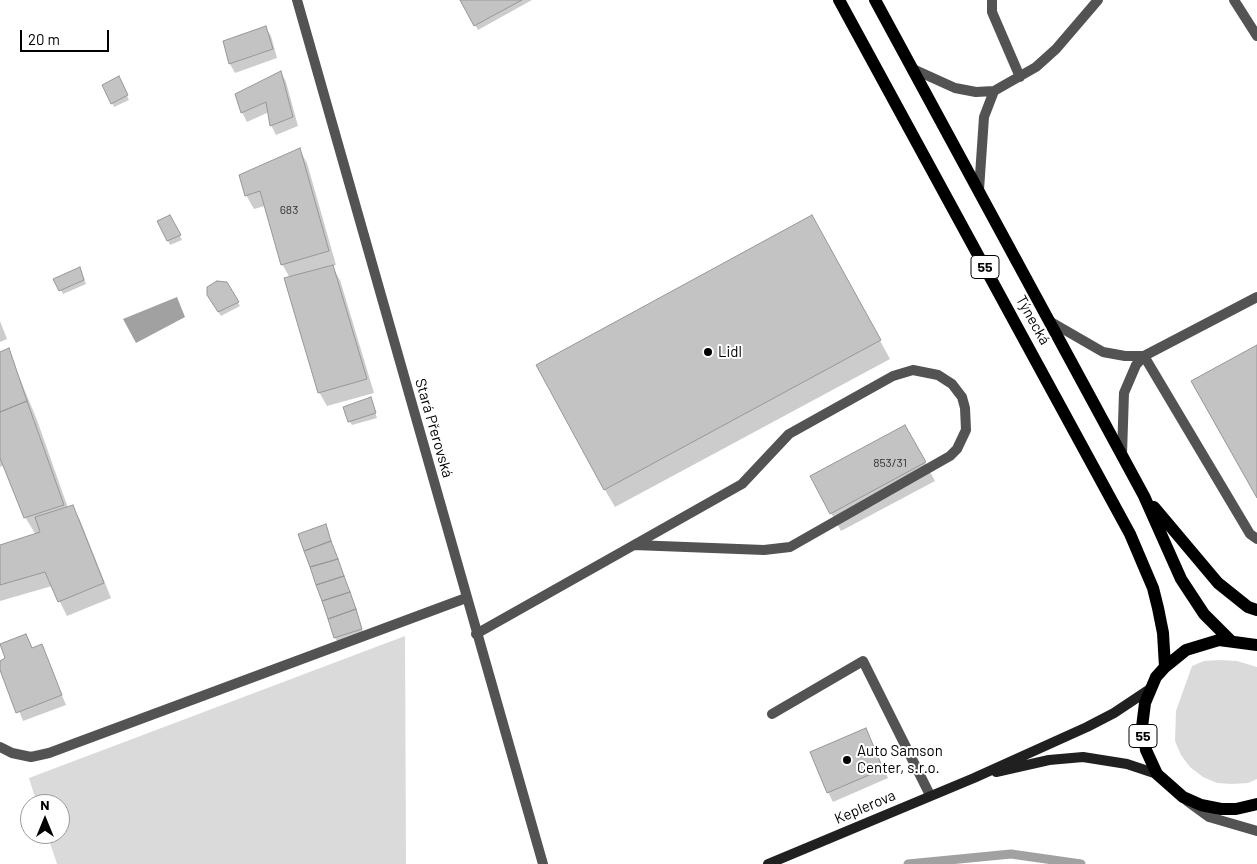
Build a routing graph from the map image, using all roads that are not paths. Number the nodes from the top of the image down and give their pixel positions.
1 (297, 0) edge
2 (839, 0) edge
3 (875, 0) edge
4 (992, 0) edge
5 (1098, 0) edge
6 (1234, 0) edge
7 (1257, 36) edge
8 (912, 69) junction
9 (1020, 77) junction
10 (994, 91) junction
11 (979, 190) junction
12 (1257, 298) edge
13 (1051, 322) junction
14 (1144, 356) junction
15 (1122, 454) junction
16 (1144, 496) junction
17 (1257, 539) edge
18 (634, 545) junction
19 (466, 598) junction
20 (1257, 610) edge
21 (476, 634) junction
22 (1230, 640) junction
23 (1257, 645) edge
24 (1165, 667) junction
25 (1150, 689) junction
26 (772, 714) dead end
27 (0, 747) edge
28 (1157, 774) junction
29 (974, 778) junction
30 (930, 795) junction
31 (1183, 797) junction
32 (1257, 804) edge
33 (1257, 831) edge
34 (543, 864) edge
35 (768, 864) edge

1 - 19 street, Stará Přerovská
2 - 24 main road, Týnecká / 55
3 - 8 main road, Týnecká / 55
4 - 9 street
5 - 9 street
6 - 7 street
8 - 10 street
8 - 11 main road, Týnecká / 55
9 - 10 street
10 - 11 street
11 - 13 main road, Týnecká / 55
12 - 14 street
13 - 14 street
13 - 15 main road, Týnecká / 55
14 - 15 street
14 - 17 street
15 - 16 main road, Týnecká / 55
16 - 20 main road, 55
16 - 22 main road, Týnecká / 55
18 - 18 street
18 - 21 street
19 - 21 street, Stará Přerovská
19 - 27 street
21 - 34 street, Stará Přerovská
22 - 23 main road, 55
22 - 24 main road, 55
24 - 25 main road, 55
25 - 28 main road, 55
25 - 29 main road, Keplerova
26 - 30 street
28 - 29 main road, Keplerova
28 - 31 main road, 55
29 - 30 main road, Keplerova
30 - 35 main road, Keplerova
31 - 32 main road, 55
31 - 33 street

